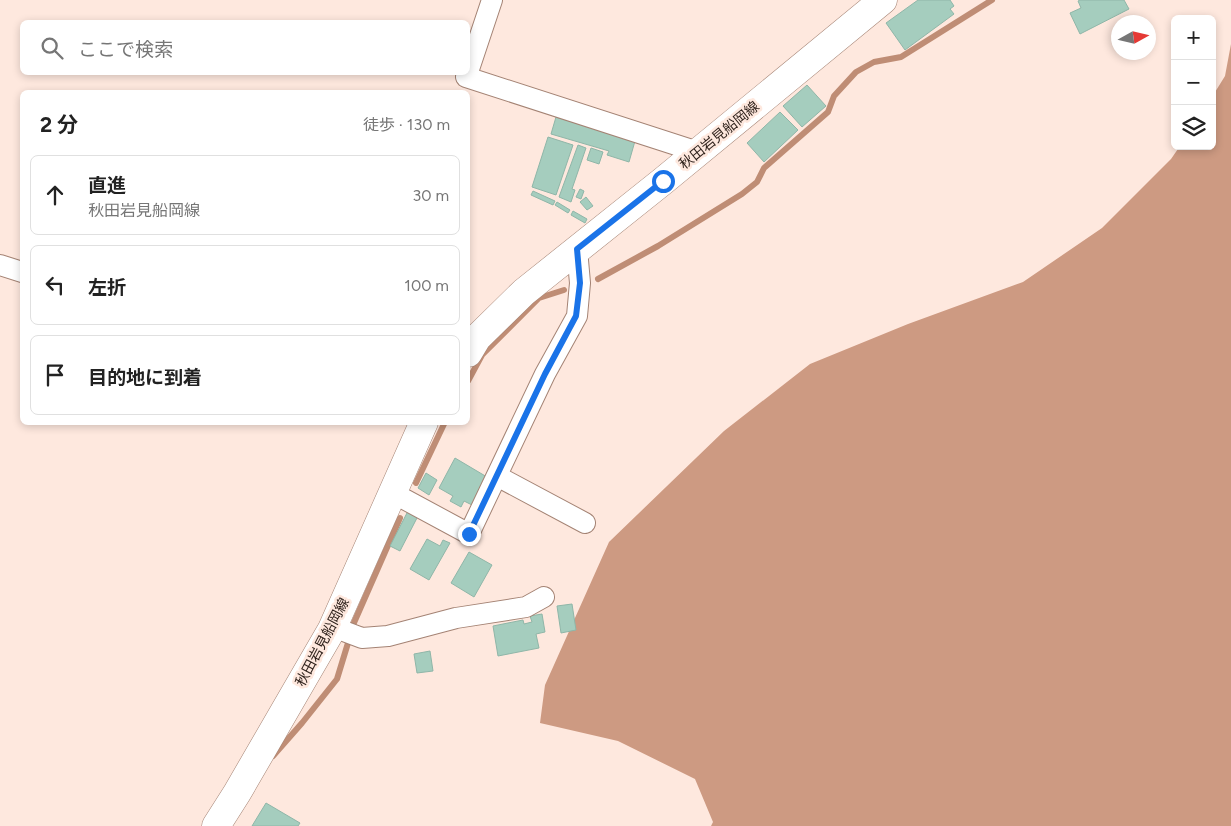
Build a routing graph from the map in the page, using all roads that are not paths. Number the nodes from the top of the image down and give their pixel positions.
1 (492, 0) edge
2 (883, 0) edge
3 (470, 64) edge
4 (465, 78) edge
5 (698, 152) junction
6 (577, 249) junction
7 (0, 265) edge
8 (20, 271) edge
9 (470, 349) edge
10 (423, 425) edge
11 (497, 476) junction
12 (393, 492) junction
13 (585, 523) dead end
14 (544, 597) dead end
15 (333, 627) junction
16 (216, 826) edge

1 - 3 street
2 - 5 main road, 秋田岩見船岡線
4 - 5 street
5 - 6 main road, 秋田岩見船岡線
6 - 9 main road, 秋田岩見船岡線
6 - 11 street
7 - 8 street
10 - 12 main road, 秋田岩見船岡線
11 - 12 street
11 - 13 street
12 - 15 main road, 秋田岩見船岡線
14 - 15 street
15 - 16 main road, 秋田岩見船岡線

